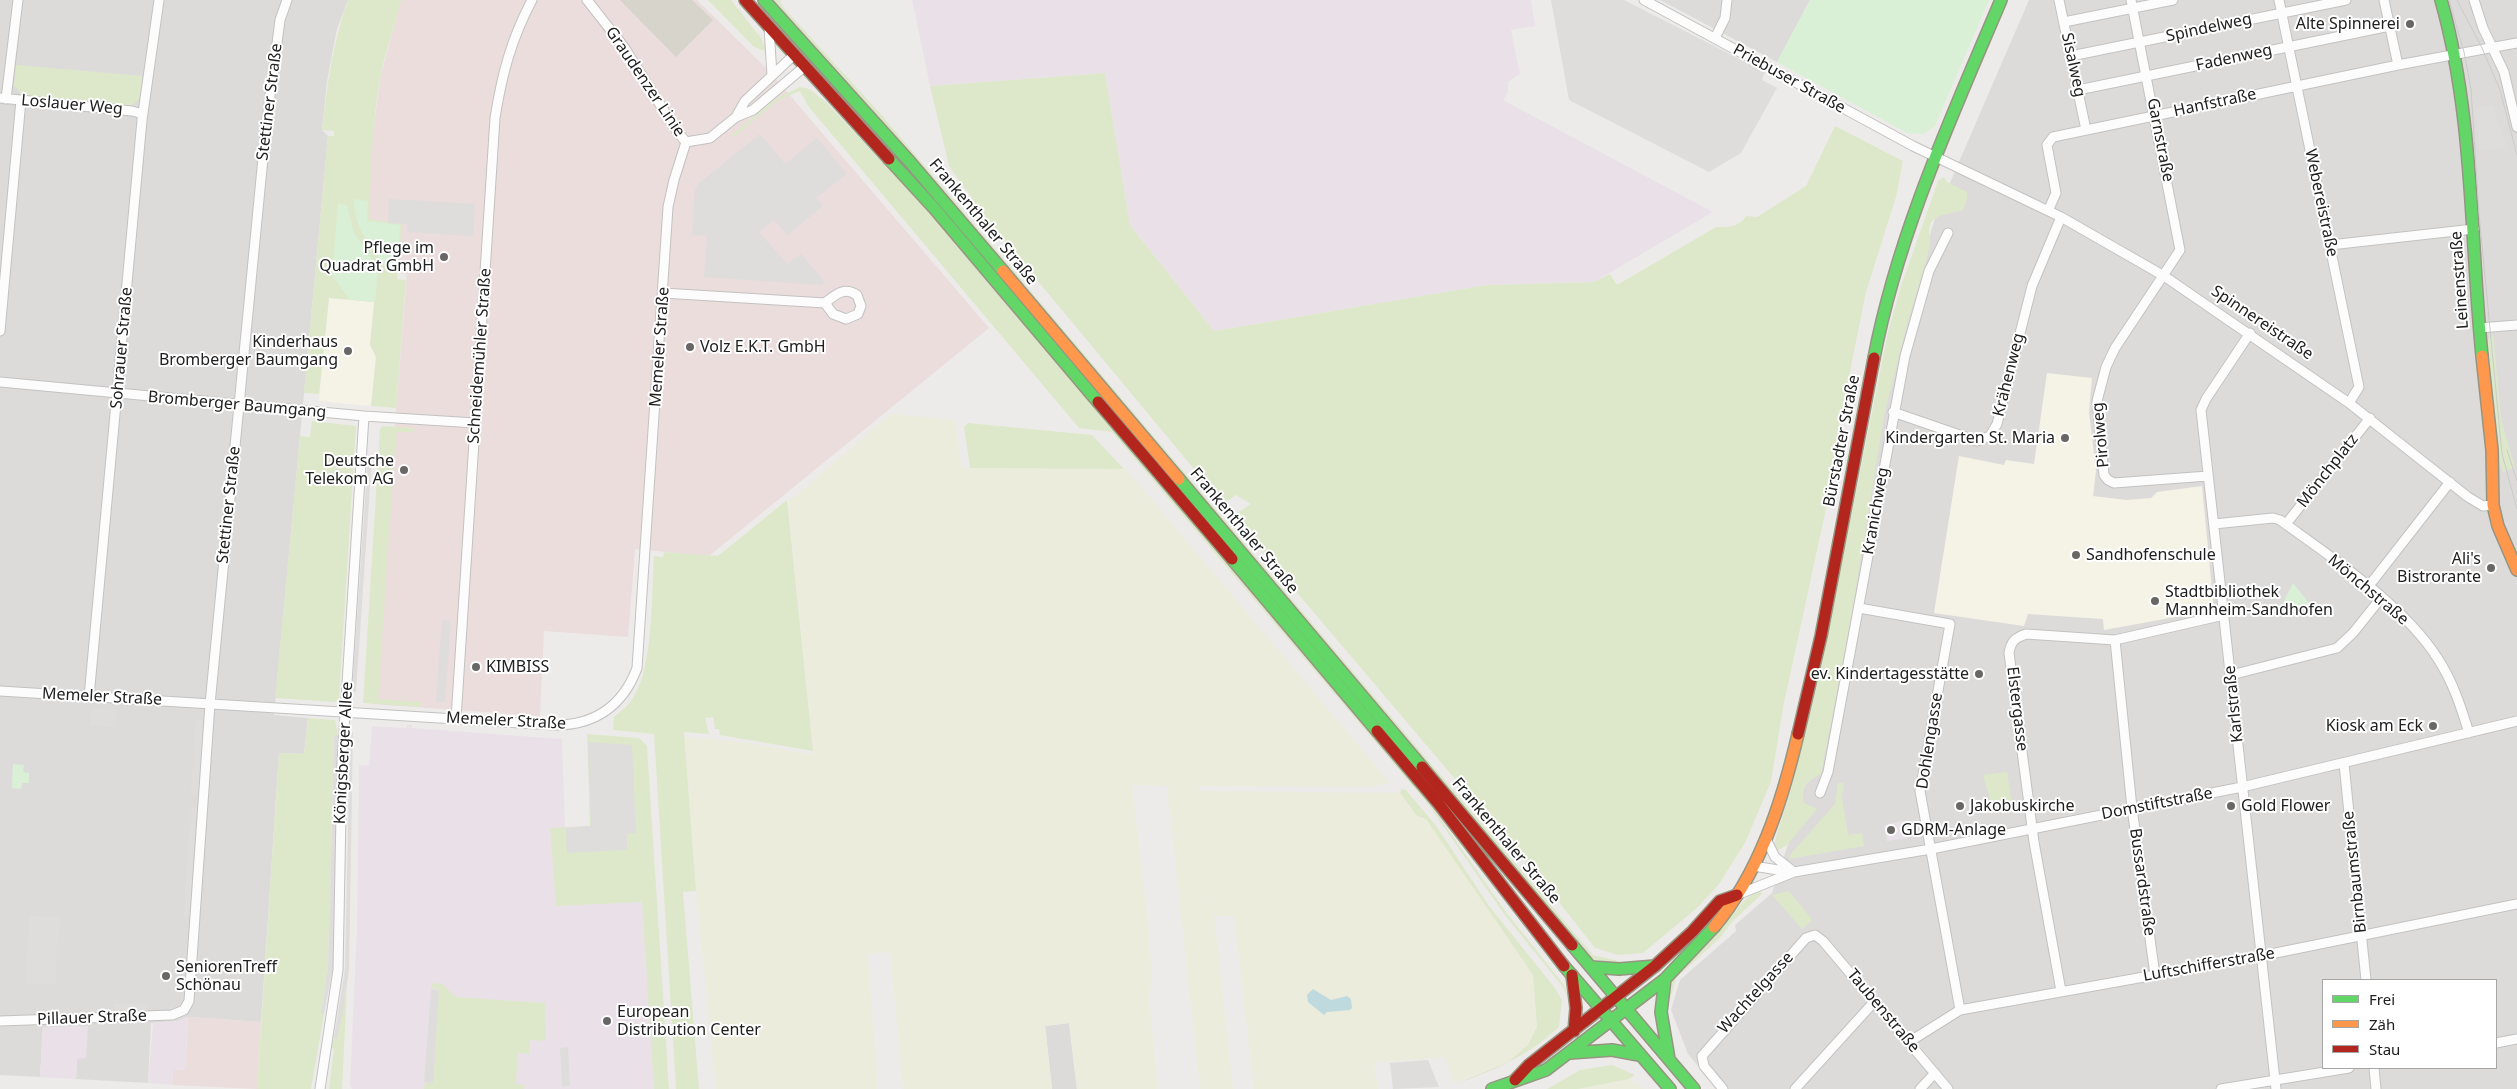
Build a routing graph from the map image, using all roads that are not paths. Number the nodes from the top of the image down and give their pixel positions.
1 (18, 0) edge
2 (159, 0) edge
3 (287, 0) edge
4 (532, 0) edge
5 (587, 0) edge
6 (745, 0) edge
7 (764, 0) edge
8 (1644, 0) edge
9 (1727, 0) edge
10 (2001, 0) edge
11 (2059, 0) edge
12 (2173, 0) edge
13 (2279, 0) edge
14 (2346, 0) edge
15 (2384, 0) edge
16 (2441, 0) edge
17 (2474, 0) edge
18 (2132, 4) edge
19 (2282, 13) junction
20 (2064, 22) junction
21 (2390, 26) junction
22 (769, 28) junction
23 (1715, 38) junction
24 (2140, 42) junction
25 (2517, 43) edge
26 (2288, 47) junction
27 (2492, 47) junction
28 (812, 51) junction
29 (2454, 54) junction
30 (794, 56) junction
31 (2071, 56) junction
32 (2398, 64) junction
33 (804, 67) junction
34 (772, 75) junction
35 (2147, 76) junction
36 (2296, 85) junction
37 (2078, 90) junction
38 (3, 99) edge
39 (21, 100) junction
40 (143, 114) junction
41 (2155, 115) junction
42 (736, 118) junction
43 (2517, 127) edge
44 (2086, 130) junction
45 (686, 142) junction
46 (1935, 158) junction
47 (2048, 211) junction
48 (2061, 218) junction
49 (2474, 229) junction
50 (1948, 233) dead end
51 (2330, 245) junction
52 (2164, 276) junction
53 (663, 293) junction
54 (825, 303) dead end
55 (2517, 325) edge
56 (2480, 328) junction
57 (0, 331) edge
58 (2250, 334) junction
59 (0, 382) edge
60 (118, 393) junction
61 (2349, 403) junction
62 (239, 405) junction
63 (1894, 412) junction
64 (364, 416) junction
65 (2370, 418) junction
66 (475, 423) junction
67 (2208, 476) junction
68 (2450, 482) junction
69 (2493, 505) junction
70 (2214, 524) junction
71 (2286, 524) junction
72 (2517, 570) edge
73 (2368, 587) junction
74 (2381, 598) junction
75 (1859, 608) junction
76 (2224, 615) junction
77 (2115, 640) junction
78 (2231, 675) junction
79 (0, 692) edge
80 (89, 697) junction
81 (210, 704) junction
82 (344, 711) junction
83 (456, 719) junction
84 (2517, 721) edge
85 (2469, 733) junction
86 (2344, 764) junction
87 (2242, 787) junction
88 (1820, 793) dead end
89 (2132, 808) junction
90 (2032, 829) junction
91 (1766, 839) junction
92 (1931, 849) junction
93 (1753, 866) junction
94 (1794, 872) junction
95 (1738, 895) junction
96 (2517, 904) edge
97 (1815, 935) joint
98 (2361, 936) junction
99 (2261, 956) junction
100 (1655, 966) junction
101 (1591, 967) junction
102 (2155, 974) junction
103 (1572, 975) junction
104 (1665, 979) junction
105 (2366, 979) edge
106 (2061, 992) junction
107 (1617, 998) junction
108 (1874, 1002) junction
109 (1626, 1008) junction
110 (184, 1010) joint
111 (1601, 1010) junction
112 (1960, 1010) junction
113 (0, 1021) edge
114 (1610, 1021) junction
115 (1574, 1031) junction
116 (2517, 1039) edge
117 (1909, 1042) junction
118 (2497, 1043) edge
119 (1570, 1053) junction
120 (1639, 1055) junction
121 (1669, 1059) junction
122 (2342, 1069) edge
123 (2374, 1069) edge
124 (1935, 1073) junction
125 (2274, 1079) junction
126 (1515, 1080) junction
127 (320, 1089) edge
128 (1492, 1089) edge
129 (1670, 1089) edge
130 (1694, 1089) edge
131 (1723, 1089) edge
132 (1795, 1089) edge
133 (1920, 1089) edge
134 (1948, 1089) edge
135 (2222, 1089) edge
136 (2276, 1089) edge
137 (2376, 1089) edge

1 - 38 street
2 - 40 street, Sohrauer Straße
3 - 62 street, Stettiner Straße
4 - 66 street, Schneidemühler Straße
5 - 45 street, Graudenzer Linie
6 - 22 main road, Frankenthaler Straße
7 - 28 main road, Frankenthaler Straße
8 - 23 street, Priebuser Straße
9 - 23 street
10 - 46 main road, Bürstadter Straße
11 - 20 street, Sisalweg
12 - 18 street
13 - 19 street, Webereistraße
14 - 19 street, Spindelweg
15 - 21 street
16 - 29 main road, Leinenstraße
17 - 27 street
18 - 20 street
18 - 24 street, Garnstraße
19 - 24 street, Spindelweg
19 - 26 street, Webereistraße
20 - 31 street, Sisalweg
21 - 26 street, Fadenweg
21 - 32 street
22 - 30 main road, Frankenthaler Straße
22 - 34 street
23 - 46 street, Priebuser Straße
24 - 31 street, Spindelweg
24 - 35 street, Garnstraße
25 - 27 street, Hanfstraße
26 - 35 street, Fadenweg
26 - 36 street, Webereistraße
27 - 29 street, Hanfstraße
27 - 43 street
28 - 30 main road
28 - 33 main road
28 - 101 main road, Frankenthaler Straße
29 - 32 street, Hanfstraße
29 - 49 main road, Leinenstraße
30 - 33 main road, Frankenthaler Straße
30 - 34 street, Graudenzer Linie
31 - 37 street, Sisalweg
32 - 36 street, Hanfstraße
33 - 42 street, Graudenzer Linie
33 - 103 main road, Frankenthaler Straße
34 - 42 street, Graudenzer Linie
35 - 37 street, Fadenweg
35 - 41 street, Garnstraße
36 - 41 street, Hanfstraße
36 - 51 street, Webereistraße
37 - 44 street, Sisalweg
38 - 39 street, Loslauer Weg
39 - 40 street, Loslauer Weg
39 - 57 street
40 - 60 street, Sohrauer Straße
41 - 44 street, Hanfstraße
41 - 52 street, Garnstraße
42 - 45 street, Graudenzer Linie
44 - 47 street, Hanfstraße
45 - 53 street, Memeler Straße
46 - 47 street, Spinnereistraße
46 - 91 main road, Bürstadter Straße
47 - 48 street, Spinnereistraße
48 - 52 street, Spinnereistraße
48 - 63 street, Krähenweg
49 - 51 street
49 - 56 main road, Leinenstraße
50 - 63 street, Kranichweg
51 - 61 street, Webereistraße
52 - 58 street, Spinnereistraße
52 - 67 street, Pirolweg
53 - 54 street
53 - 83 street, Memeler Straße
55 - 56 street
56 - 69 main road, Leinenstraße
58 - 61 street, Spinnereistraße
58 - 67 street, Karlstraße
59 - 60 street, Bromberger Baumgang
60 - 62 street, Bromberger Baumgang
60 - 80 street, Sohrauer Straße
61 - 65 street, Spinnereistraße
62 - 64 street, Bromberger Baumgang
62 - 81 street, Stettiner Straße
63 - 75 street, Kranichweg
64 - 66 street, Bromberger Baumgang
64 - 82 street, Königsberger Allee
65 - 68 street, Spinnereistraße
65 - 71 street, Mönchplatz
66 - 83 street, Schneidemühler Straße
67 - 70 street, Karlstraße
68 - 69 street, Spinnereistraße
68 - 73 street
69 - 72 main road
70 - 71 street, Mönchstraße
70 - 76 street, Karlstraße
71 - 73 street, Mönchstraße
73 - 74 street, Mönchstraße
74 - 78 street
74 - 85 street, Mönchstraße
75 - 88 street, Kranichweg
75 - 92 street, Dohlengasse
76 - 77 street, Elstergasse
76 - 78 street, Karlstraße
77 - 89 street, Bussardstraße
77 - 90 street, Elstergasse
78 - 87 street, Karlstraße
79 - 80 street, Memeler Straße
80 - 81 street, Memeler Straße
81 - 82 street, Memeler Straße
81 - 110 street, Stettiner Straße
82 - 83 street, Memeler Straße
82 - 127 street, Königsberger Allee
84 - 85 street, Domstiftstraße
85 - 86 street, Domstiftstraße
86 - 87 street, Domstiftstraße
86 - 98 street, Birnbaumstraße
87 - 89 street, Domstiftstraße
87 - 99 street, Karlstraße
89 - 90 street, Domstiftstraße
89 - 102 street, Bussardstraße
90 - 92 street, Domstiftstraße
90 - 106 street, Elstergasse
91 - 93 main road, Bürstadter Straße
91 - 94 street
92 - 94 street, Domstiftstraße
92 - 112 street, Dohlengasse
93 - 94 street
93 - 95 main road, Bürstadter Straße
94 - 95 street
95 - 100 main road
95 - 104 main road, Bürstadter Straße
96 - 98 street, Luftschifferstraße
97 - 108 street, Taubenstraße
97 - 131 street, Wachtelgasse
98 - 99 street, Luftschifferstraße
98 - 105 street, Birnbaumstraße
99 - 102 street, Luftschifferstraße
99 - 125 street, Karlstraße
100 - 101 main road
100 - 107 main road
101 - 107 main road, Frankenthaler Straße
102 - 106 street, Luftschifferstraße
103 - 111 main road, Frankenthaler Straße
103 - 115 main road
104 - 109 main road, Bürstadter Straße
104 - 121 main road
106 - 112 street, Luftschifferstraße
107 - 109 main road, Frankenthaler Straße
107 - 111 main road
108 - 117 street, Taubenstraße
108 - 132 street
109 - 114 main road, Bürstadter Straße
109 - 121 main road, Frankenthaler Straße
110 - 113 street, Pillauer Straße
111 - 114 main road, Frankenthaler Straße
111 - 115 main road
112 - 117 street, Luftschifferstraße
114 - 119 main road, Bürstadter Straße
114 - 120 main road, Frankenthaler Straße
115 - 126 main road
116 - 118 street
117 - 124 street, Taubenstraße
119 - 120 main road
119 - 126 main road, Bürstadter Straße
120 - 129 main road, Frankenthaler Straße
121 - 130 main road, Frankenthaler Straße
122 - 125 street
123 - 137 street
124 - 133 street
124 - 134 street, Taubenstraße
125 - 135 street
125 - 136 street, Karlstraße
126 - 128 main road, Bürstadter Straße

